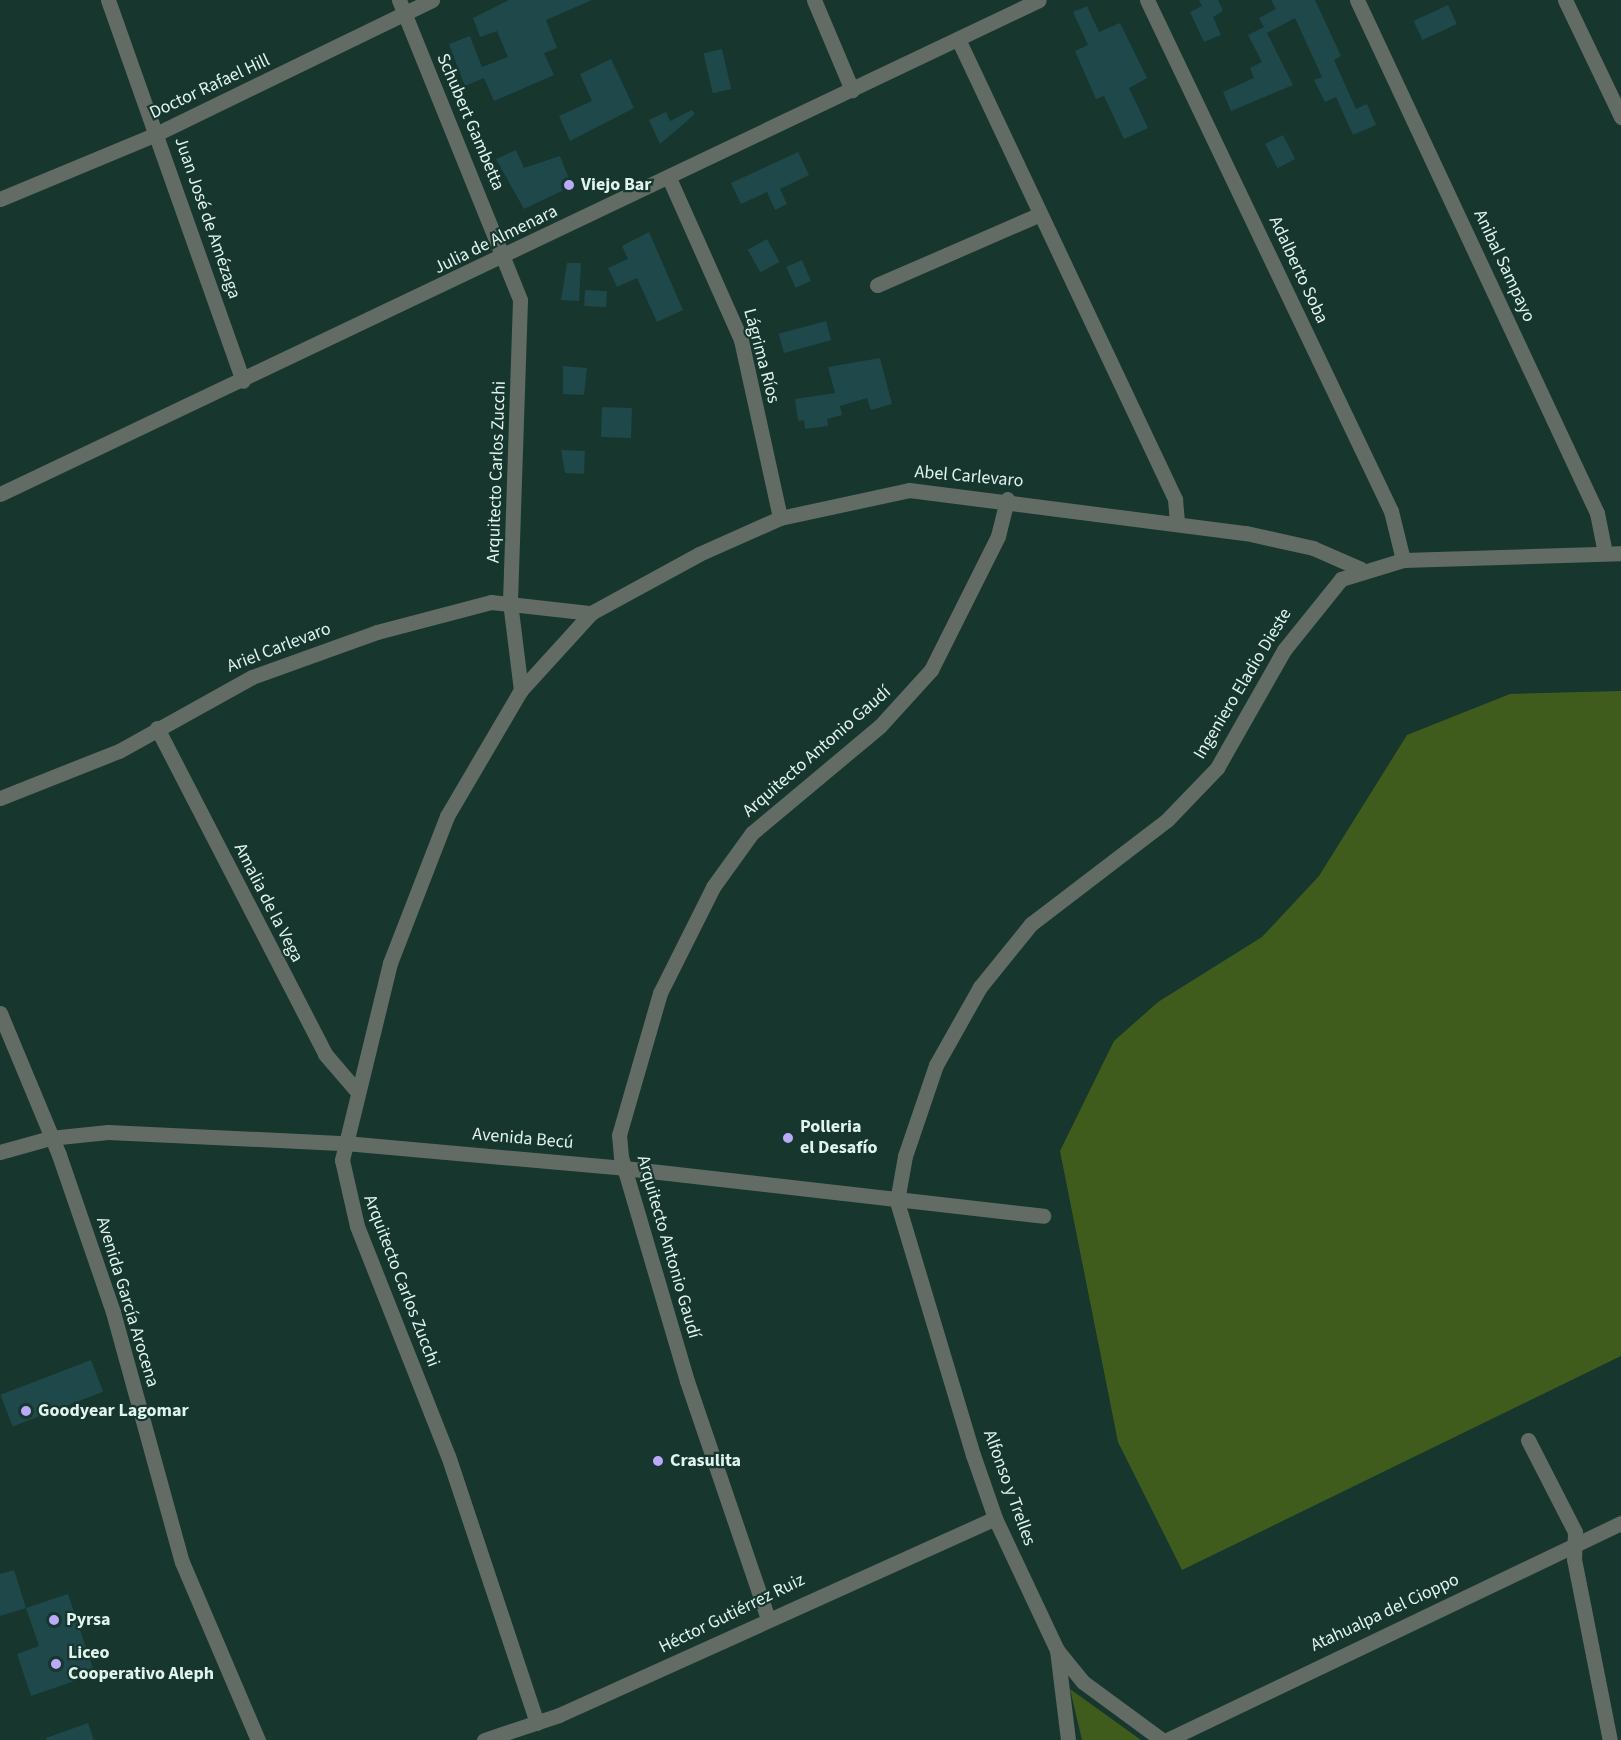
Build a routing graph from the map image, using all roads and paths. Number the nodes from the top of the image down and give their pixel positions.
1 (108, 0) edge
2 (399, 0) edge
3 (432, 0) edge
4 (814, 0) edge
5 (1039, 0) edge
6 (1148, 0) edge
7 (1357, 0) edge
8 (1565, 0) edge
9 (405, 16) junction
10 (958, 39) junction
11 (852, 90) junction
12 (1621, 117) edge
13 (156, 134) junction
14 (669, 178) junction
15 (0, 199) edge
16 (1038, 215) junction
17 (506, 258) junction
18 (877, 285) dead end
19 (243, 381) junction
20 (0, 494) edge
21 (1006, 499) junction
22 (780, 518) junction
23 (1177, 521) junction
24 (1605, 553) junction
25 (1621, 553) edge
26 (1403, 560) junction
27 (1361, 569) junction
28 (510, 602) junction
29 (591, 613) junction
30 (521, 690) junction
31 (157, 728) junction
32 (0, 798) edge
33 (0, 1013) edge
34 (355, 1089) junction
35 (50, 1138) junction
36 (345, 1143) junction
37 (0, 1152) edge
38 (624, 1168) junction
39 (897, 1201) junction
40 (1043, 1215) dead end
41 (1528, 1440) dead end
42 (995, 1518) junction
43 (1621, 1523) edge
44 (1574, 1545) junction
45 (767, 1617) junction
46 (1057, 1650) junction
47 (537, 1723) junction
48 (258, 1740) edge
49 (484, 1740) edge
50 (1068, 1740) edge
51 (1162, 1740) edge
52 (1167, 1740) edge
53 (1610, 1740) edge

1 - 13 street, Juan José de Amézaga
2 - 9 street, Schubert Gambetta
3 - 9 street, Doctor Rafael Hill
4 - 11 street
5 - 10 street, Julia de Almenara
6 - 26 street, Adalberto Soba
7 - 24 street, Anibal Sampayo
8 - 12 street
9 - 13 street, Doctor Rafael Hill
9 - 17 street, Schubert Gambetta
10 - 11 street, Julia de Almenara
10 - 16 street
11 - 14 street, Julia de Almenara
13 - 15 street, Doctor Rafael Hill
13 - 19 street, Juan José de Amézaga
14 - 17 street, Julia de Almenara
14 - 22 street, Lágrima Ríos
16 - 18 street
16 - 23 street
17 - 19 street, Julia de Almenara
17 - 28 street, Arquitecto Carlos Zucchi
19 - 20 street, Julia de Almenara
21 - 22 street, Abel Carlevaro
21 - 23 street, Abel Carlevaro
21 - 38 street, Arquitecto Antonio Gaudí
22 - 29 street, Abel Carlevaro
23 - 27 street, Abel Carlevaro
24 - 25 street, Ingeniero Eladio Dieste
24 - 26 street, Ingeniero Eladio Dieste
26 - 27 street, Ingeniero Eladio Dieste
27 - 39 street, Ingeniero Eladio Dieste
28 - 29 street, Ariel Carlevaro
28 - 30 street, Arquitecto Carlos Zucchi
28 - 31 street, Ariel Carlevaro
29 - 30 street, Arquitecto Carlos Zucchi
30 - 34 street, Arquitecto Carlos Zucchi
31 - 32 street, Ariel Carlevaro
31 - 34 street, Amalia de la Vega
33 - 35 street, Avenida García Arocena
34 - 36 street, Arquitecto Carlos Zucchi
35 - 36 street, Avenida Becú
35 - 37 street, Avenida Becú
35 - 48 street, Avenida García Arocena
36 - 38 street, Avenida Becú
36 - 47 street, Arquitecto Carlos Zucchi
38 - 39 street, Avenida Becú
38 - 45 street, Arquitecto Antonio Gaudí
39 - 40 street, Avenida Becú
39 - 42 street, Alfonso y Trelles
41 - 44 street
42 - 45 street, Héctor Gutiérrez Ruiz
42 - 46 street, Alfonso y Trelles
43 - 44 street, Atahualpa del Cioppo
44 - 52 street, Atahualpa del Cioppo
44 - 53 street
45 - 47 street, Héctor Gutiérrez Ruiz
46 - 50 street
46 - 51 street, Alfonso y Trelles
47 - 49 street, Héctor Gutiérrez Ruiz

